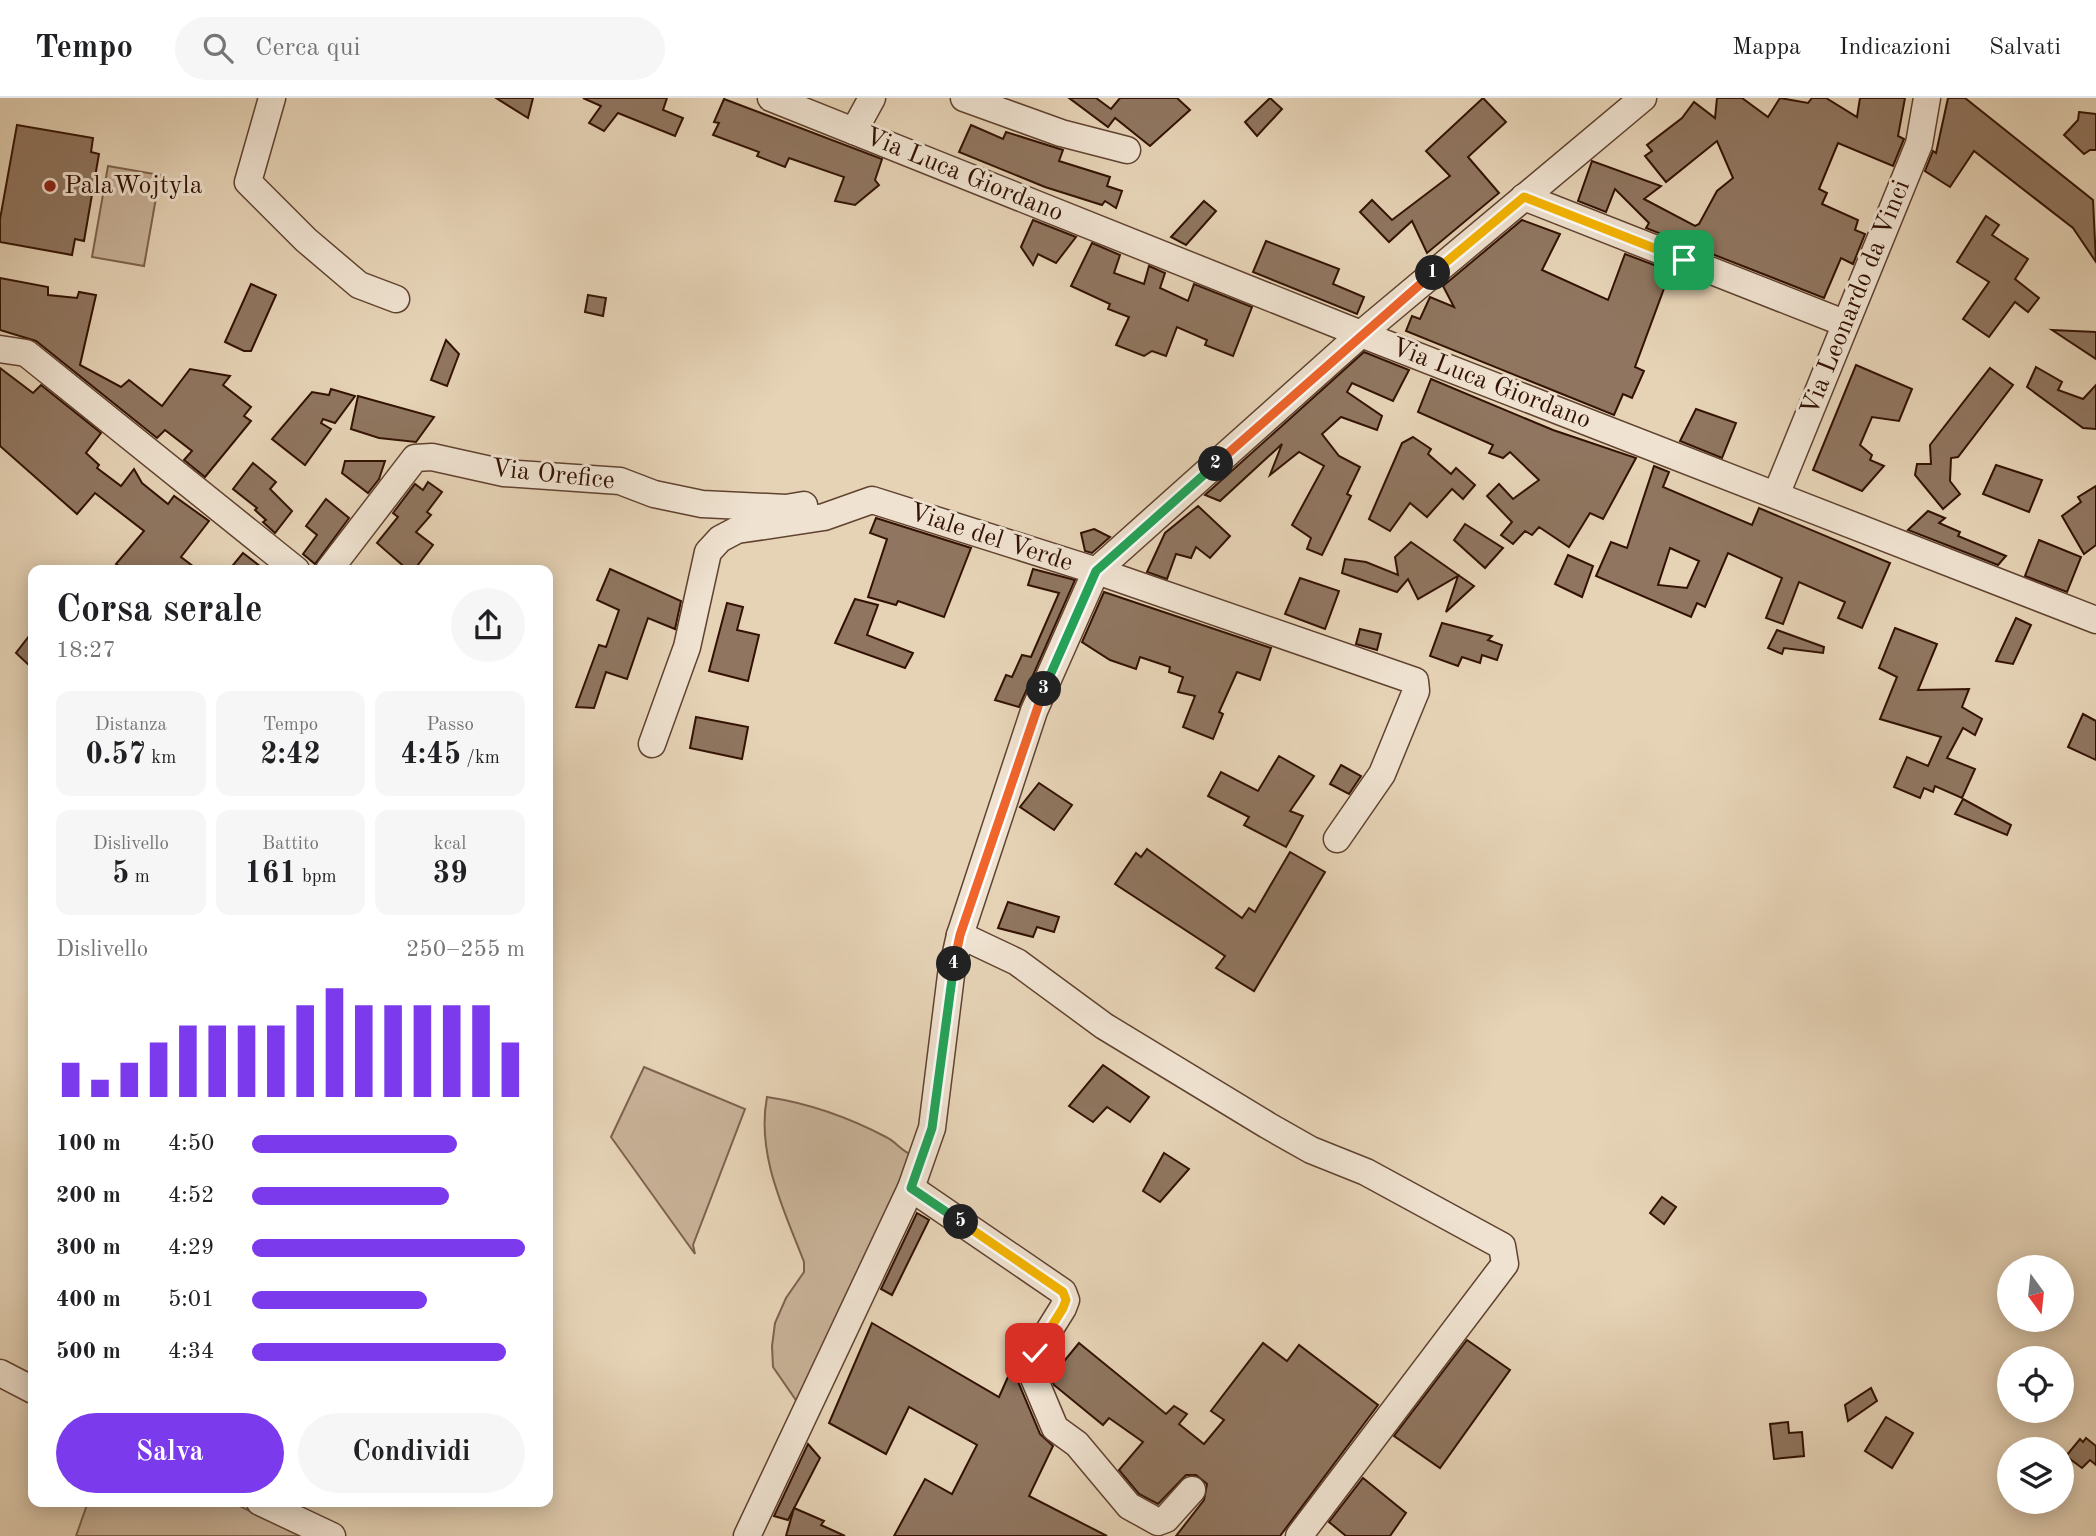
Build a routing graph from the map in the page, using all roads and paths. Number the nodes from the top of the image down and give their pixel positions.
1 (272, 98) edge
2 (771, 98) edge
3 (872, 98) edge
4 (964, 98) edge
5 (1643, 98) edge
6 (1927, 98) edge
7 (854, 131) junction
8 (1127, 150) dead end
9 (1524, 197) junction
10 (396, 299) dead end
11 (1844, 323) junction
12 (1360, 334) junction
13 (0, 349) edge
14 (1776, 495) junction
15 (872, 500) junction
16 (290, 565) edge
17 (334, 565) edge
18 (1096, 571) junction
19 (2096, 620) edge
20 (652, 744) dead end
21 (1337, 839) dead end
22 (960, 935) junction
23 (911, 1188) junction
24 (0, 1373) edge
25 (28, 1387) edge
26 (1192, 1490) dead end
27 (271, 1507) edge
28 (332, 1536) edge
29 (747, 1536) edge
30 (1299, 1536) edge

1 - 10 street
2 - 7 street, Via Luca Giordano
3 - 7 street
4 - 8 street
5 - 9 street
6 - 11 street, Via Leonardo da Vinci
7 - 12 street, Via Luca Giordano
9 - 11 street
9 - 12 street
11 - 14 street, Via Leonardo da Vinci
12 - 14 street, Via Luca Giordano
12 - 18 street
13 - 16 street
14 - 19 street, Via Luca Giordano
15 - 17 street, Via Orefice
15 - 18 street, Viale del Verde
15 - 20 street
18 - 21 street, Viale del Verde
18 - 22 street
22 - 23 street
22 - 30 street
23 - 26 street
23 - 29 street
24 - 25 street
27 - 28 street

